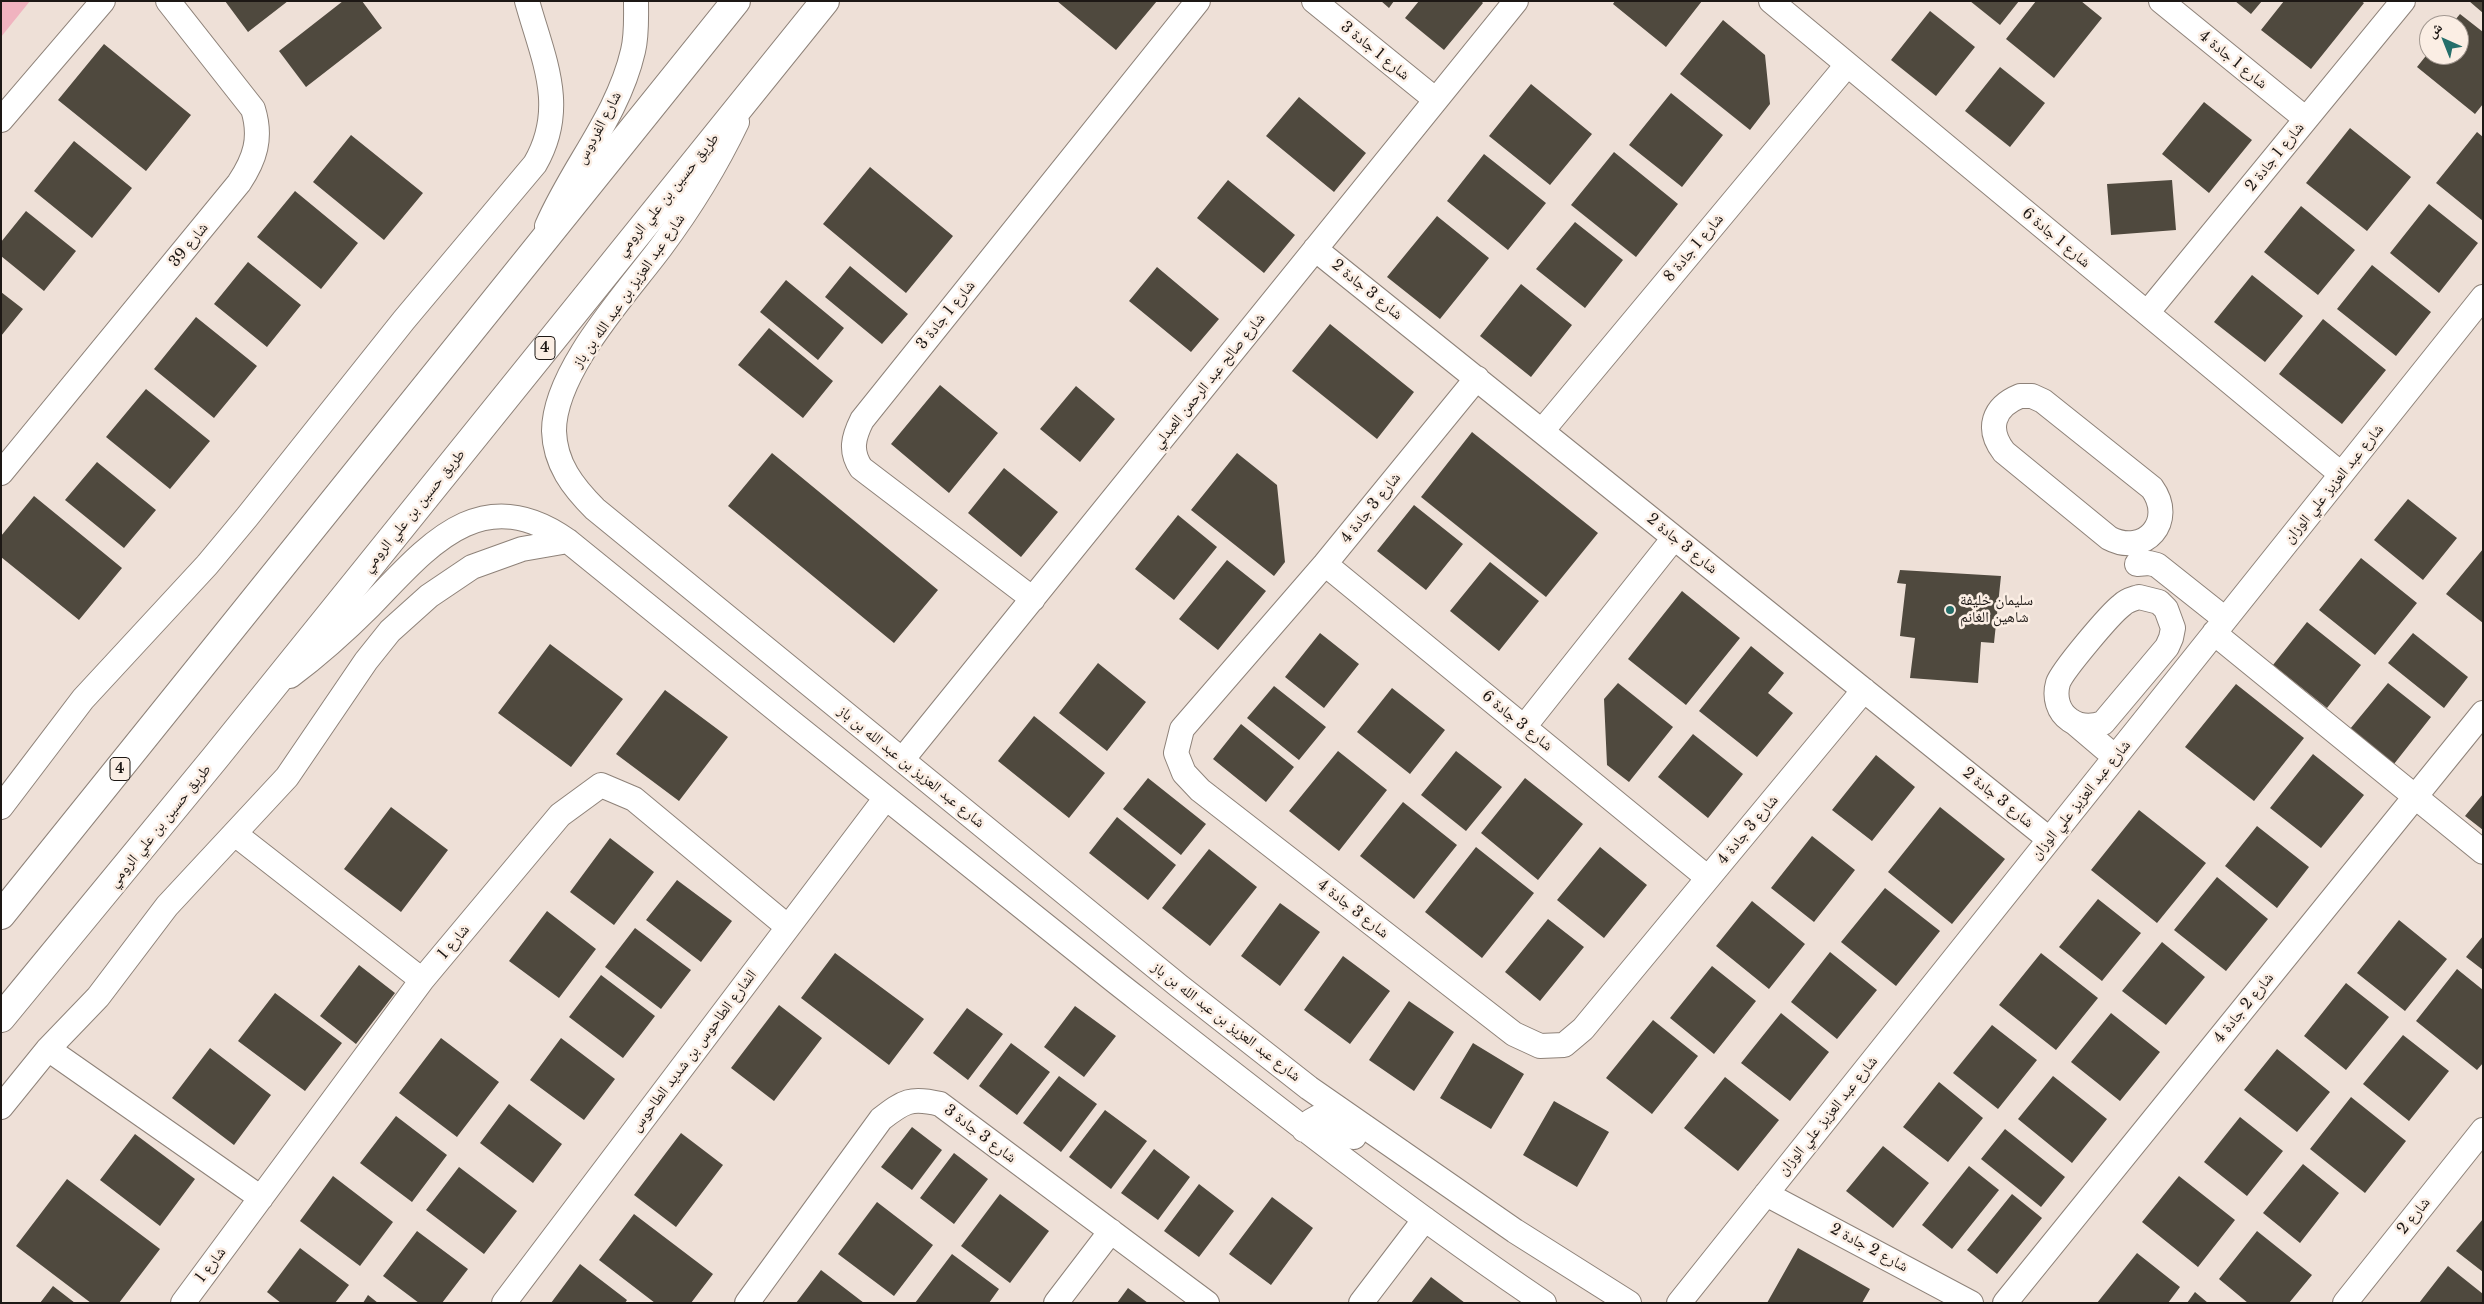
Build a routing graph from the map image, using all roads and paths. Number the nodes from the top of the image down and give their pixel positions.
1 (103, 1) edge
2 (168, 1) edge
3 (527, 1) edge
4 (636, 1) edge
5 (736, 1) edge
6 (824, 1) edge
7 (1198, 1) edge
8 (1314, 1) edge
9 (1516, 1) edge
10 (1770, 1) edge
11 (2161, 1) edge
12 (2403, 1) edge
13 (1847, 64) junction
14 (753, 90) junction
15 (1436, 100) junction
16 (2306, 119) junction
17 (1, 120) edge
18 (538, 248) junction
19 (1315, 249) junction
20 (2483, 297) edge
21 (2146, 312) junction
22 (1476, 378) junction
23 (1542, 431) junction
24 (1, 473) edge
25 (2341, 474) junction
26 (1674, 538) junction
27 (568, 541) junction
28 (2136, 554) junction
29 (1325, 564) junction
30 (2139, 597) junction
31 (1033, 598) junction
32 (2220, 626) junction
33 (1864, 690) junction
34 (265, 695) junction
35 (2483, 713) edge
36 (2075, 724) junction
37 (1524, 727) junction
38 (2115, 757) junction
39 (902, 760) junction
40 (2416, 796) junction
41 (885, 799) junction
42 (1, 808) edge
43 (234, 834) junction
44 (2049, 839) junction
45 (2483, 852) edge
46 (1708, 878) junction
47 (1, 915) edge
48 (788, 927) junction
49 (422, 980) junction
50 (1, 1018) edge
51 (1197, 1047) junction
52 (48, 1049) junction
53 (1309, 1088) junction
54 (1, 1107) edge
55 (1304, 1130) junction
56 (2483, 1130) edge
57 (1438, 1177) junction
58 (1766, 1194) junction
59 (261, 1198) junction
60 (1425, 1219) junction
61 (1111, 1231) junction
62 (183, 1303) edge
63 (504, 1303) edge
64 (747, 1303) edge
65 (1056, 1303) edge
66 (1207, 1303) edge
67 (1361, 1303) edge
68 (1544, 1303) edge
69 (1629, 1303) edge
70 (1678, 1303) edge
71 (1971, 1303) edge
72 (2005, 1303) edge
73 (2345, 1303) edge

1 - 17 street
2 - 24 street, شارع 39
3 - 42 street
4 - 18 street, شارع الفردوس
5 - 18 highway, 4
6 - 14 highway, طريق حسين بن علي الرومي / 4
7 - 31 street, شارع 1 جادة 3
8 - 15 street, شارع 1 جادة 3
9 - 15 street, شارع صالح عبد الرحمن العبدلي
10 - 13 street, شارع 1 جادة 6
11 - 16 street, شارع 1 جادة 4
12 - 16 street, شارع 1 جادة 2
13 - 21 street, شارع 1 جادة 6
13 - 23 street, شارع 1 جادة 8
14 - 34 highway, طريق حسين بن علي الرومي / 4
14 - 39 street, شارع عبد العزيز بن عبد الله بن باز
15 - 19 street, شارع صالح عبد الرحمن العبدلي
16 - 21 street, شارع 1 جادة 2
18 - 47 highway, 4
19 - 22 street, شارع 3 جادة 2
19 - 31 street, شارع صالح عبد الرحمن العبدلي
20 - 25 street, شارع عبد العزيز علي الوزان
21 - 25 street, شارع 1 جادة 6
22 - 23 street, شارع 3 جادة 2
22 - 29 street, شارع 3 جادة 4
23 - 26 street, شارع 3 جادة 2
25 - 32 street, شارع عبد العزيز علي الوزان
26 - 33 street, شارع 3 جادة 2
26 - 37 street
27 - 34 street
27 - 41 street
27 - 43 street
28 - 28 street
28 - 30 street
28 - 32 street
29 - 37 street, شارع 3 جادة 6
29 - 46 street, شارع 3 جادة 4
30 - 36 street
30 - 36 street
31 - 39 street, شارع صالح عبد الرحمن العبدلي
32 - 38 street, شارع عبد العزيز علي الوزان
32 - 40 street
33 - 44 street, شارع 3 جادة 2
33 - 46 street, شارع 3 جادة 4
34 - 50 highway, طريق حسين بن علي الرومي / 4
35 - 40 street, شارع 2 جادة 4
36 - 38 street
37 - 46 street, شارع 3 جادة 6
38 - 44 street, شارع عبد العزيز علي الوزان
39 - 53 street, شارع عبد العزيز بن عبد الله بن باز
40 - 45 street
40 - 72 street, شارع 2 جادة 4
41 - 48 street, الشارع الطاحوس بن شديد الطاحوس
41 - 51 street
43 - 49 street
43 - 52 street
44 - 58 street, شارع عبد العزيز علي الوزان
48 - 49 street, شارع 1
48 - 63 street, الشارع الطاحوس بن شديد الطاحوس
49 - 59 street, شارع 1
51 - 53 street
51 - 55 street
52 - 54 street
52 - 59 street
53 - 57 street, شارع عبد العزيز بن عبد الله بن باز
55 - 57 street
55 - 60 street
56 - 73 street, شارع 2
57 - 69 street, شارع عبد العزيز بن عبد الله بن باز
58 - 70 street, شارع عبد العزيز علي الوزان
58 - 71 street, شارع 2 جادة 2
59 - 62 street, شارع 1
60 - 67 street
60 - 68 street
61 - 64 street, شارع 3 جادة 3
61 - 65 street
61 - 66 street, شارع 3 جادة 3

